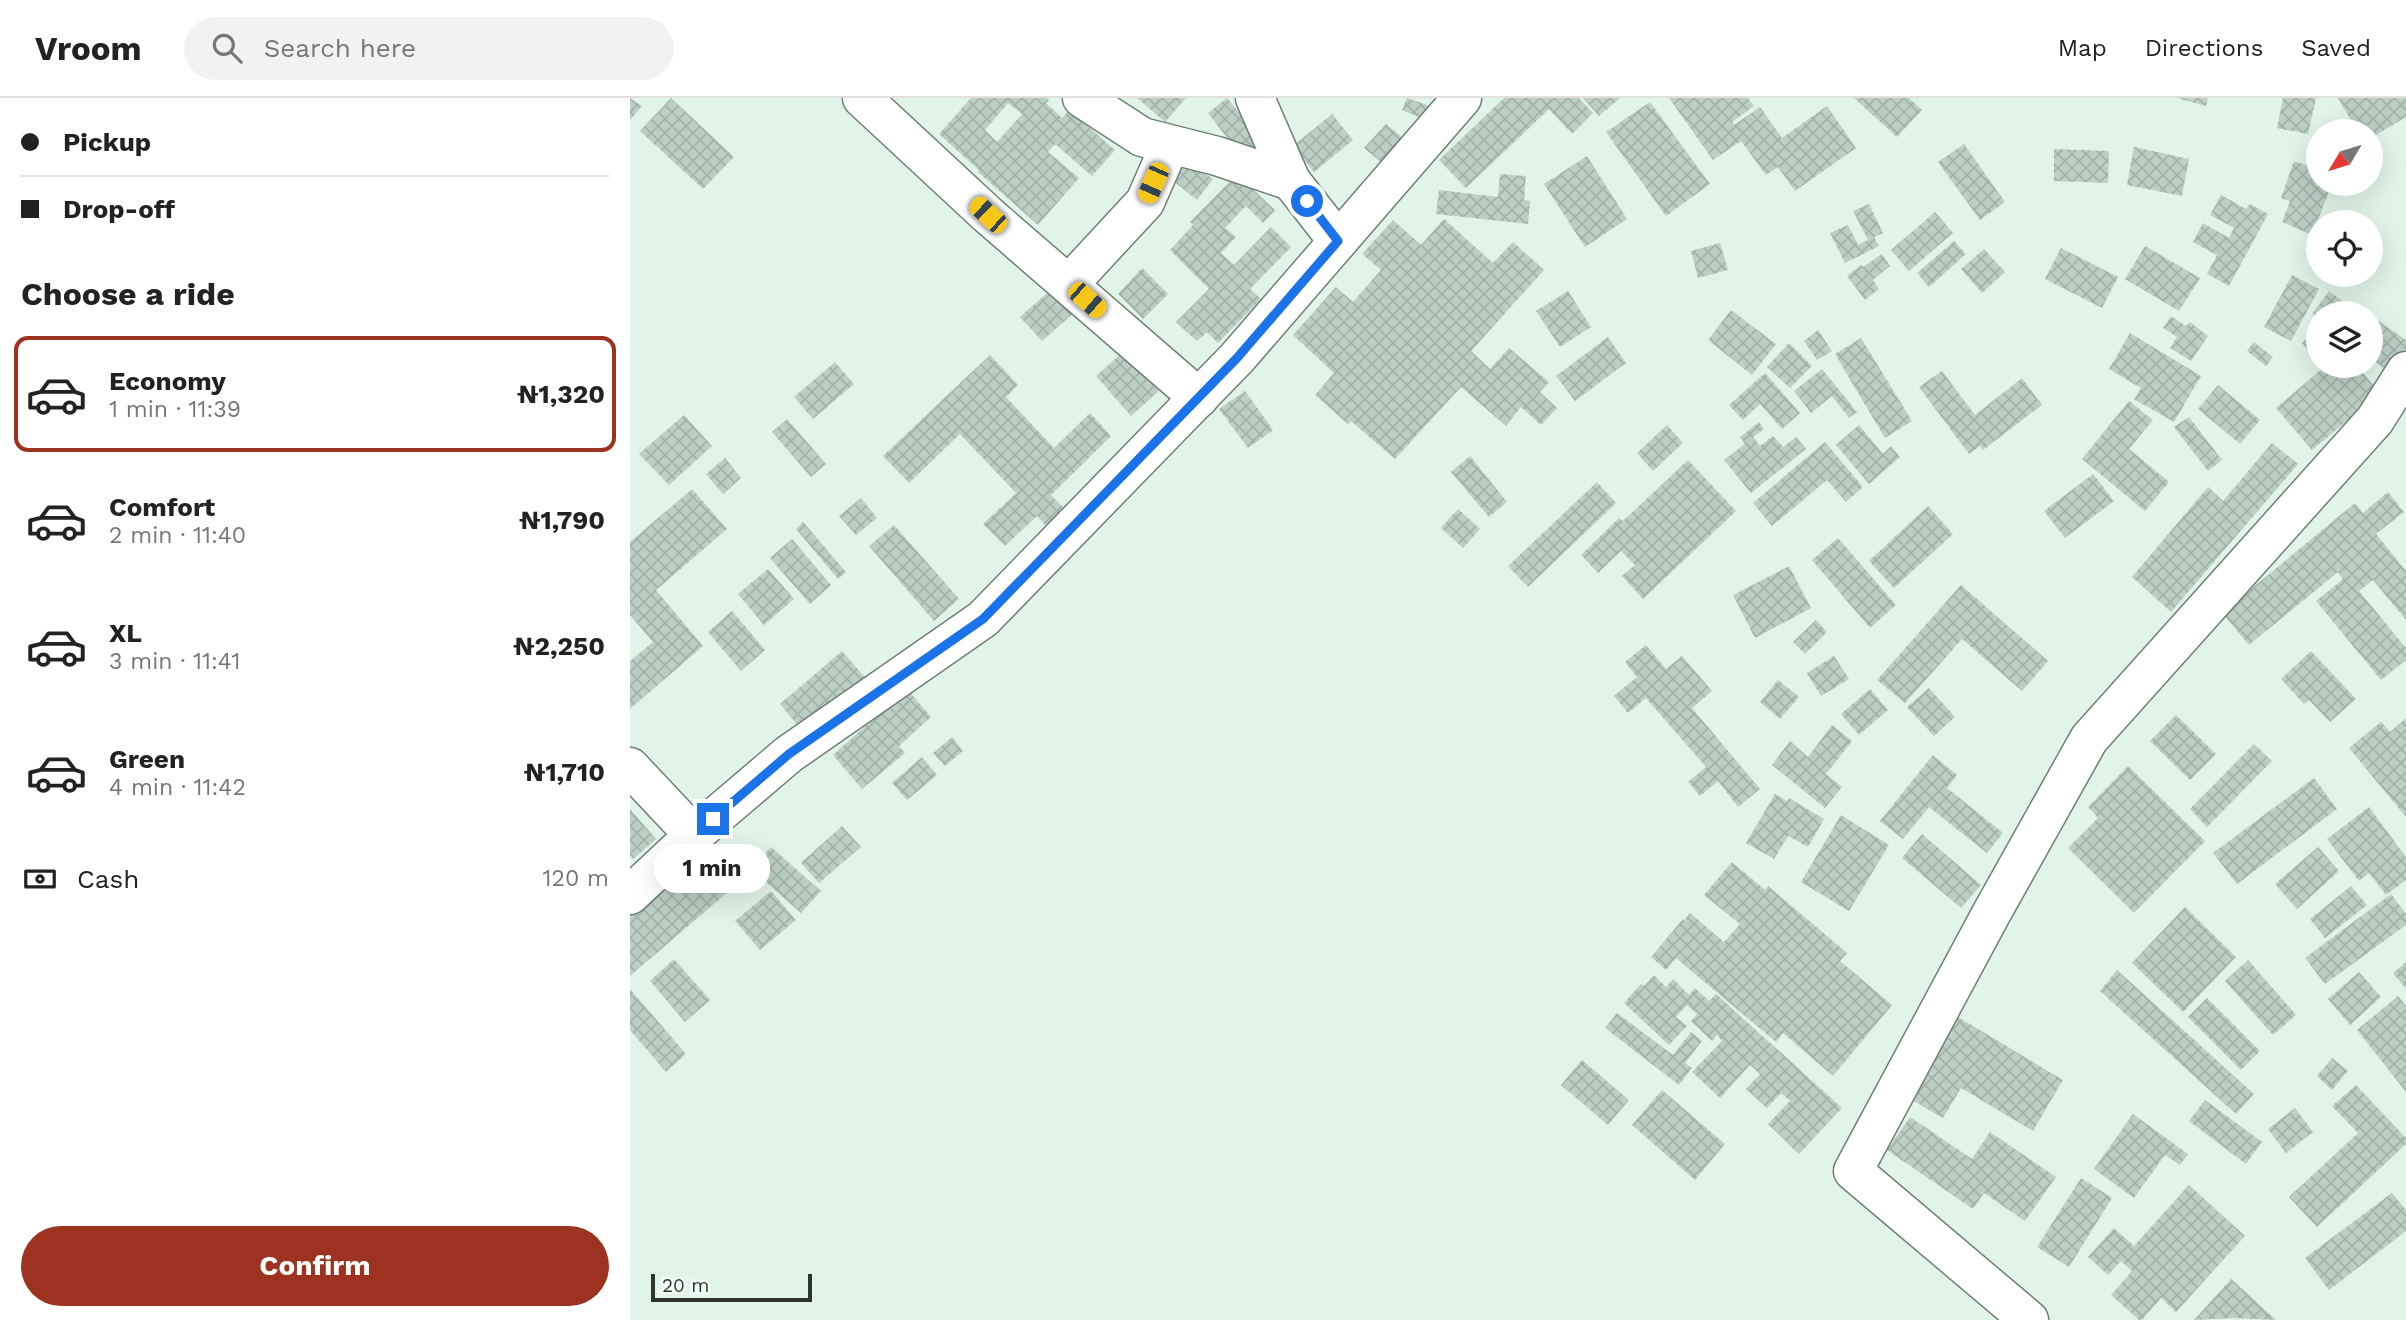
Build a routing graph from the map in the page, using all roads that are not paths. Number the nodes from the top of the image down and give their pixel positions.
1 (862, 98) edge
2 (1082, 98) edge
3 (1255, 98) edge
4 (1462, 98) edge
5 (1170, 145) junction
6 (1291, 181) junction
7 (1338, 241) junction
8 (1069, 284) junction
9 (2406, 372) edge
10 (1199, 398) junction
11 (630, 767) edge
12 (694, 835) junction
13 (630, 895) edge
14 (2029, 1320) edge

1 - 8 street
2 - 5 street
3 - 6 street
4 - 7 street
5 - 6 street
5 - 8 street
6 - 7 street
7 - 10 street
8 - 10 street
9 - 14 street
10 - 12 street
11 - 12 street
12 - 13 street

